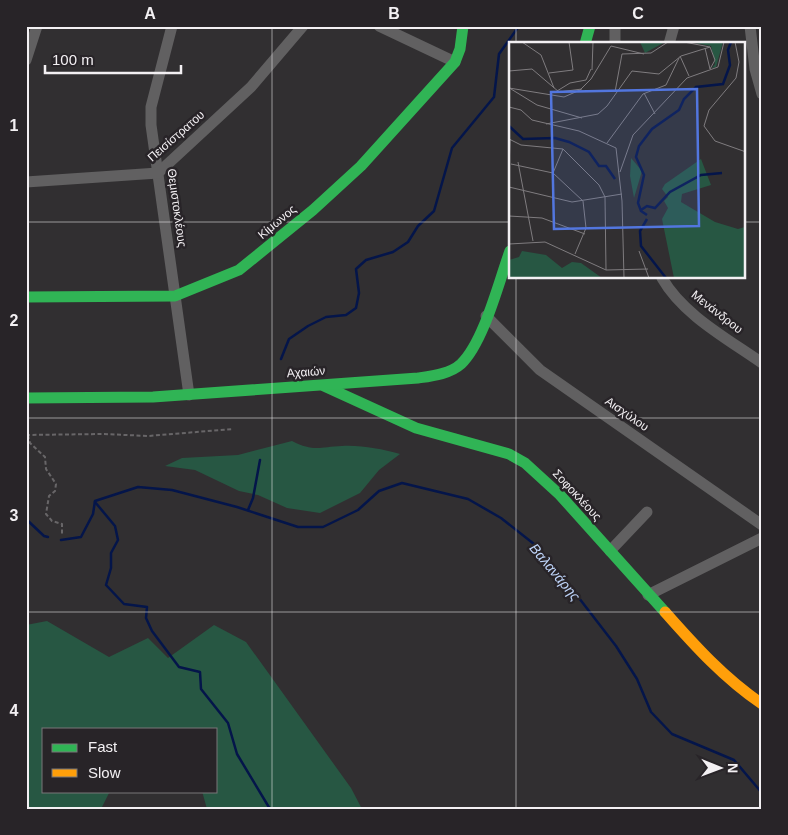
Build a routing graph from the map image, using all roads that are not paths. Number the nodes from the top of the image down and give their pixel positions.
1 (37, 26) edge
2 (172, 26) edge
3 (303, 26) edge
4 (379, 26) edge
5 (462, 26) edge
6 (590, 26) edge
7 (615, 26) edge
8 (674, 26) edge
9 (750, 26) edge
10 (586, 42) edge
11 (615, 42) edge
12 (670, 42) edge
13 (26, 60) edge
14 (455, 62) junction
15 (762, 94) edge
16 (158, 172) junction
17 (26, 182) edge
18 (509, 254) edge
19 (663, 279) edge
20 (175, 296) junction
21 (26, 297) edge
22 (486, 316) junction
23 (762, 363) edge
24 (320, 384) junction
25 (189, 395) junction
26 (26, 398) edge
27 (647, 512) dead end
28 (762, 525) edge
29 (762, 538) edge
30 (610, 551) junction
31 (648, 595) junction
32 (762, 704) edge

1 - 13 street
2 - 16 street, Θεμιστοκλέους
3 - 16 street, Πεισίστρατου
4 - 14 street
5 - 14 street, Κίμωνος
6 - 10 street
7 - 11 street
8 - 12 street
9 - 15 street
14 - 20 street, Κίμωνος
16 - 17 street, Πεισίστρατου
16 - 20 street, Θεμιστοκλέους
18 - 22 street, Αχαιών
19 - 23 street, Μενάνδρου
20 - 21 street, Κίμωνος
20 - 25 street, Θεμιστοκλέους
22 - 24 street, Αχαιών
22 - 28 street, Αισχύλου
24 - 25 street, Αχαιών
24 - 30 street, Σοφοκλέους
25 - 26 street, Αχαιών
27 - 30 street
29 - 31 street
30 - 31 street, Σοφοκλέους
31 - 32 street, Σοφοκλέους

